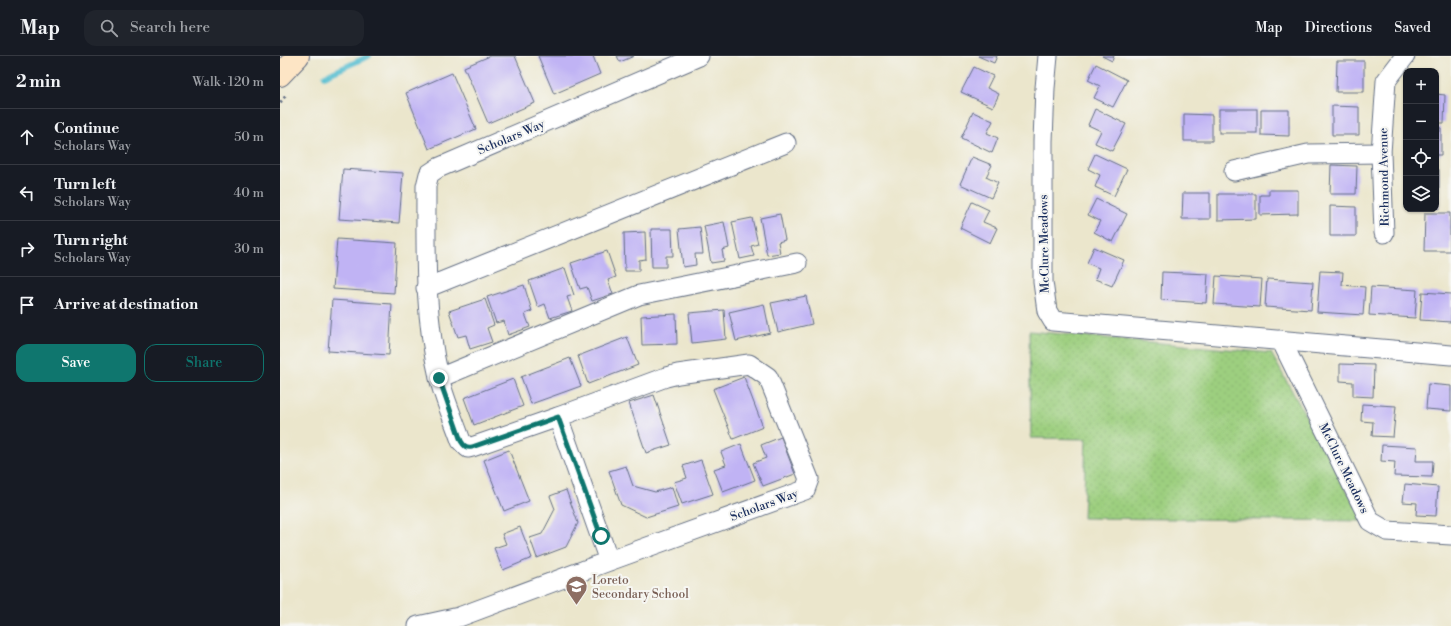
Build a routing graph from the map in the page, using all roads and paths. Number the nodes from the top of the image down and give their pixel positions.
1 (298, 56) edge
2 (699, 56) edge
3 (1048, 56) edge
4 (1405, 56) edge
5 (280, 75) edge
6 (786, 143) dead end
7 (1381, 153) junction
8 (1234, 171) dead end
9 (1384, 233) dead end
10 (797, 263) dead end
11 (426, 288) junction
12 (1281, 340) junction
13 (1451, 355) edge
14 (439, 378) junction
15 (558, 417) junction
16 (1451, 535) edge
17 (609, 561) junction
18 (418, 626) edge

1 - 5 main road
2 - 11 street, Scholars Way
3 - 12 street, McClure Meadows
4 - 7 street, Richmond Avenue
6 - 11 street
7 - 8 street
7 - 9 street, Richmond Avenue
10 - 14 street
11 - 14 street, Scholars Way
12 - 13 street, McClure Meadows
12 - 16 street, McClure Meadows
14 - 15 street, Scholars Way
15 - 17 street
15 - 17 street, Scholars Way
17 - 18 street

